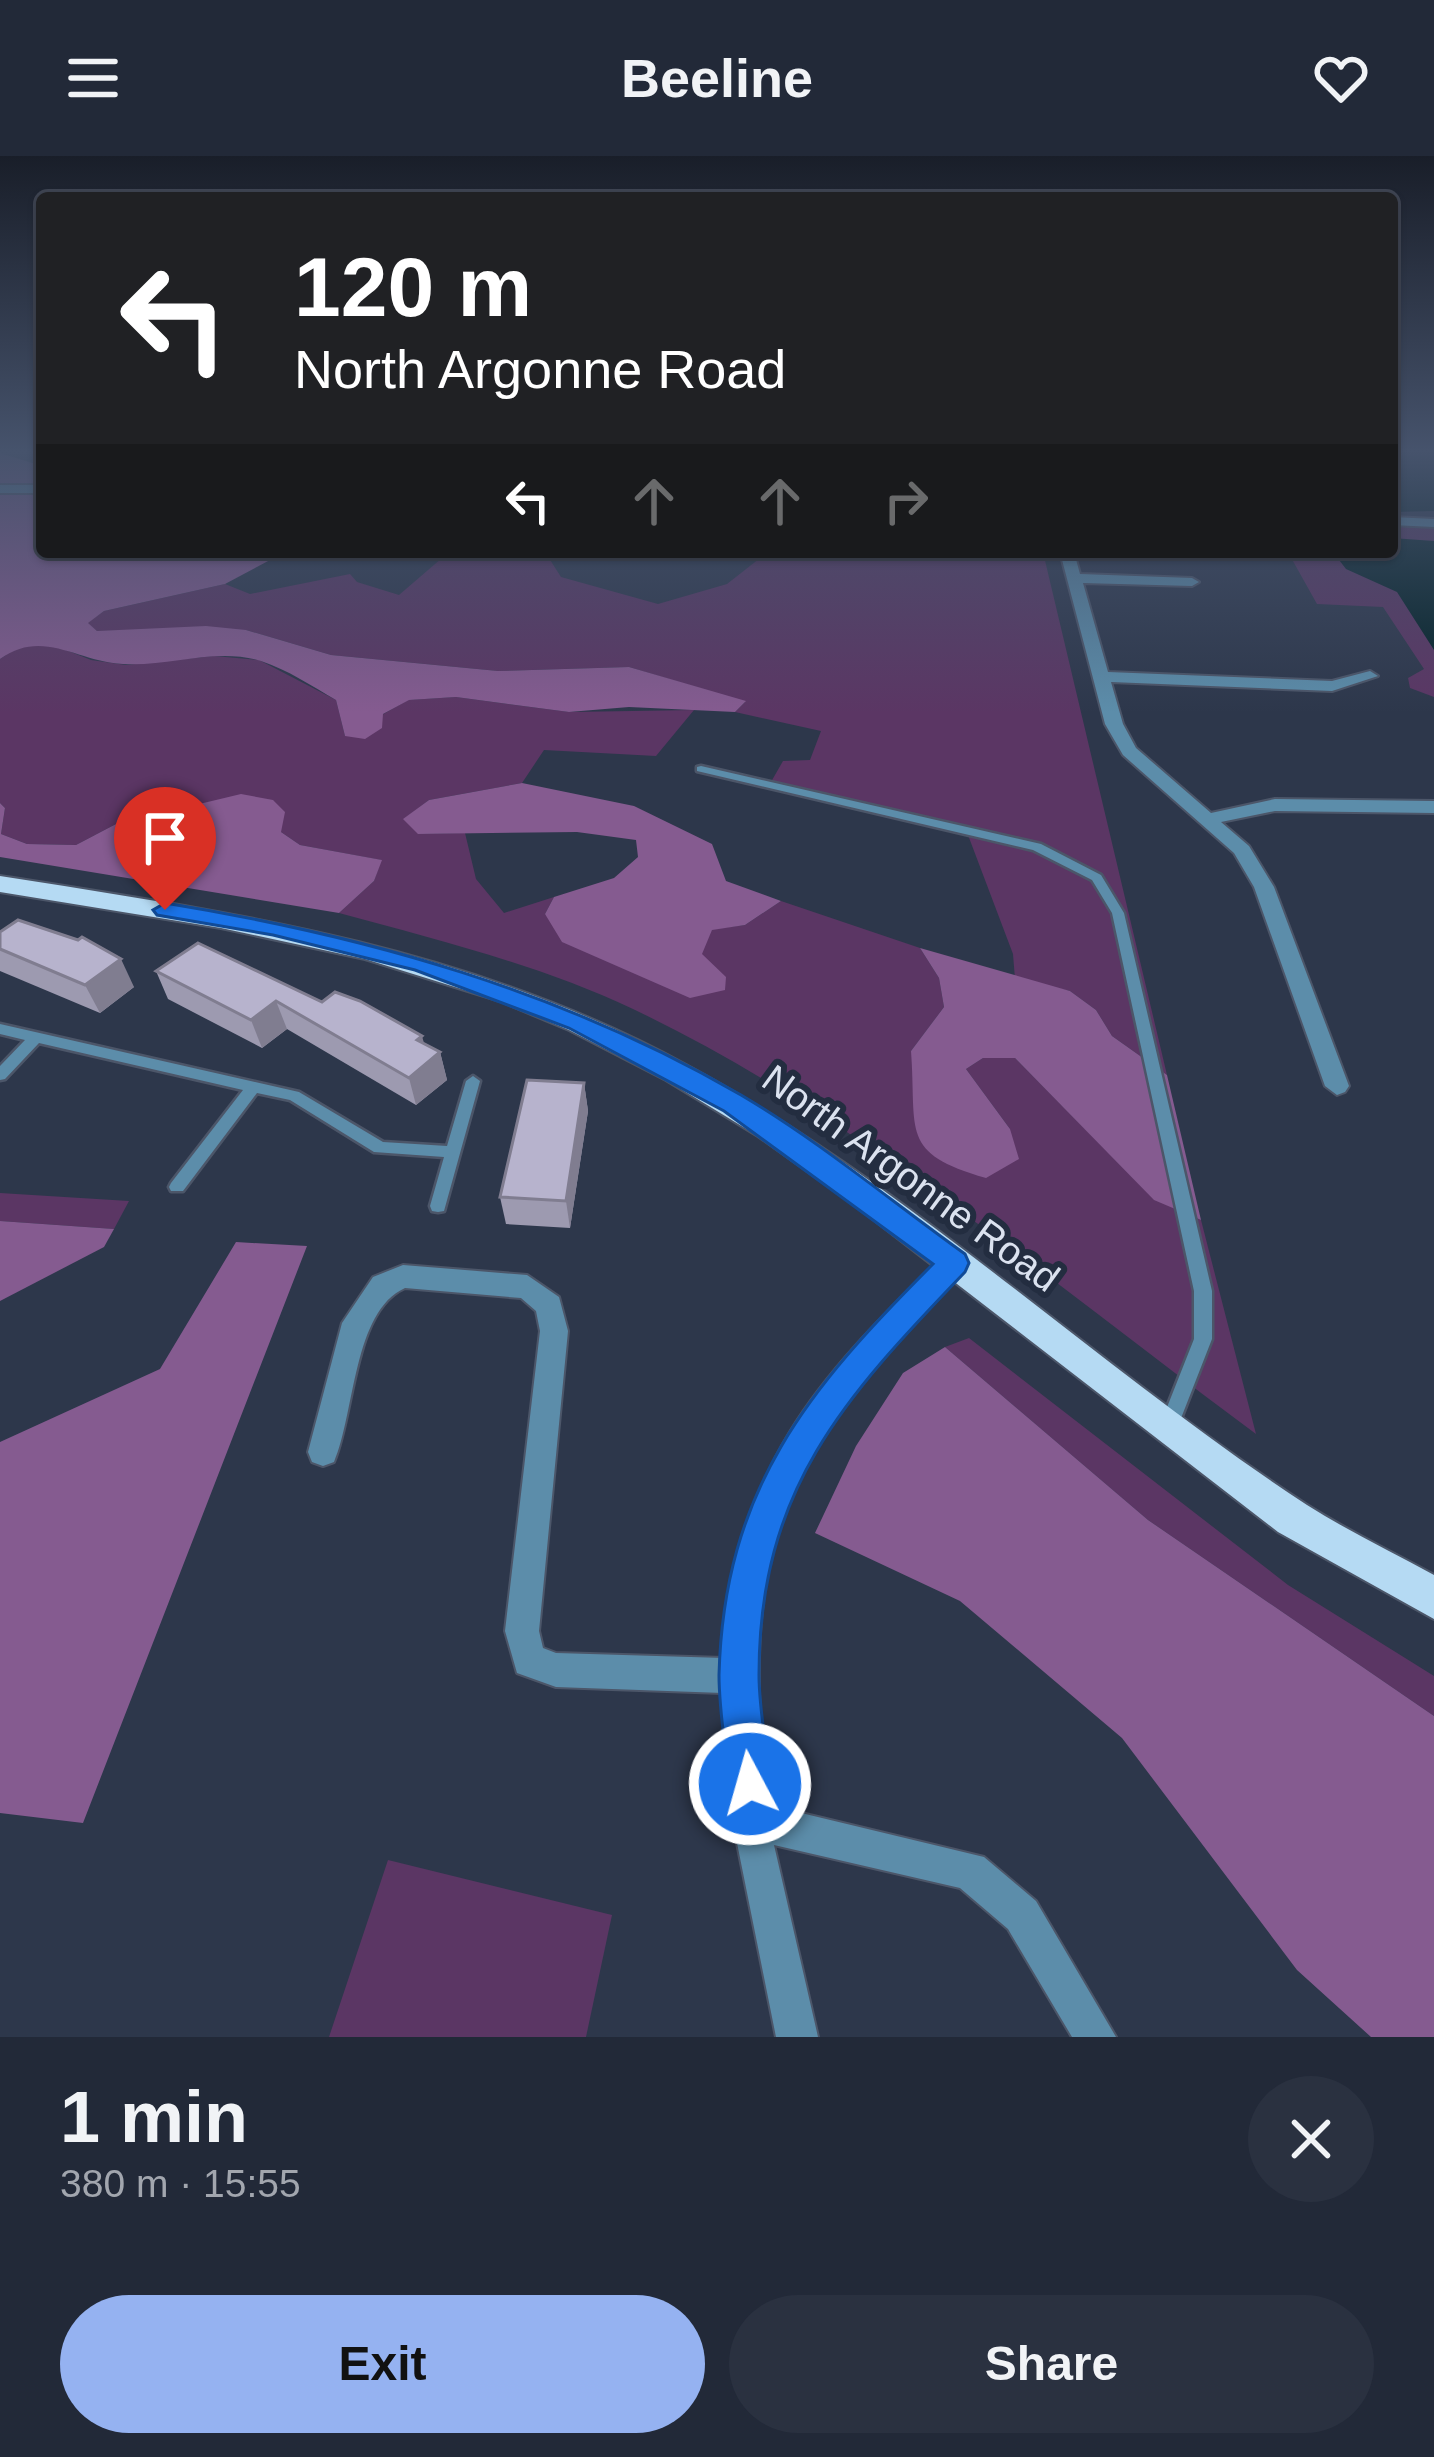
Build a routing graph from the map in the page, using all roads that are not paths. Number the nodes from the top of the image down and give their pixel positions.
1 (1069, 558) edge
2 (1074, 578) junction
3 (1192, 582) dead end
4 (1101, 676) junction
5 (1370, 676) dead end
6 (701, 769) dead end
7 (1434, 807) edge
8 (1210, 819) junction
9 (0, 884) edge
10 (0, 1029) edge
11 (36, 1037) junction
12 (0, 1075) edge
13 (473, 1081) dead end
14 (1337, 1086) dead end
15 (253, 1087) junction
16 (453, 1152) junction
17 (177, 1187) dead end
18 (438, 1206) dead end
19 (954, 1263) junction
20 (1169, 1425) junction
21 (323, 1452) dead end
22 (1434, 1598) edge
23 (739, 1676) junction
24 (754, 1821) junction
25 (797, 2037) edge
26 (1095, 2037) edge

1 - 2 street
2 - 3 street
2 - 4 street
4 - 5 street
4 - 8 street
6 - 20 lane
7 - 8 street
8 - 14 street
9 - 19 main road, North Argonne Road
10 - 11 lane
11 - 12 lane
11 - 15 lane
13 - 16 lane
15 - 16 lane
15 - 17 lane
16 - 18 lane
19 - 20 main road, North Argonne Road
19 - 23 street
20 - 22 main road, North Argonne Road
21 - 23 street
23 - 24 street
24 - 25 street
24 - 26 street

